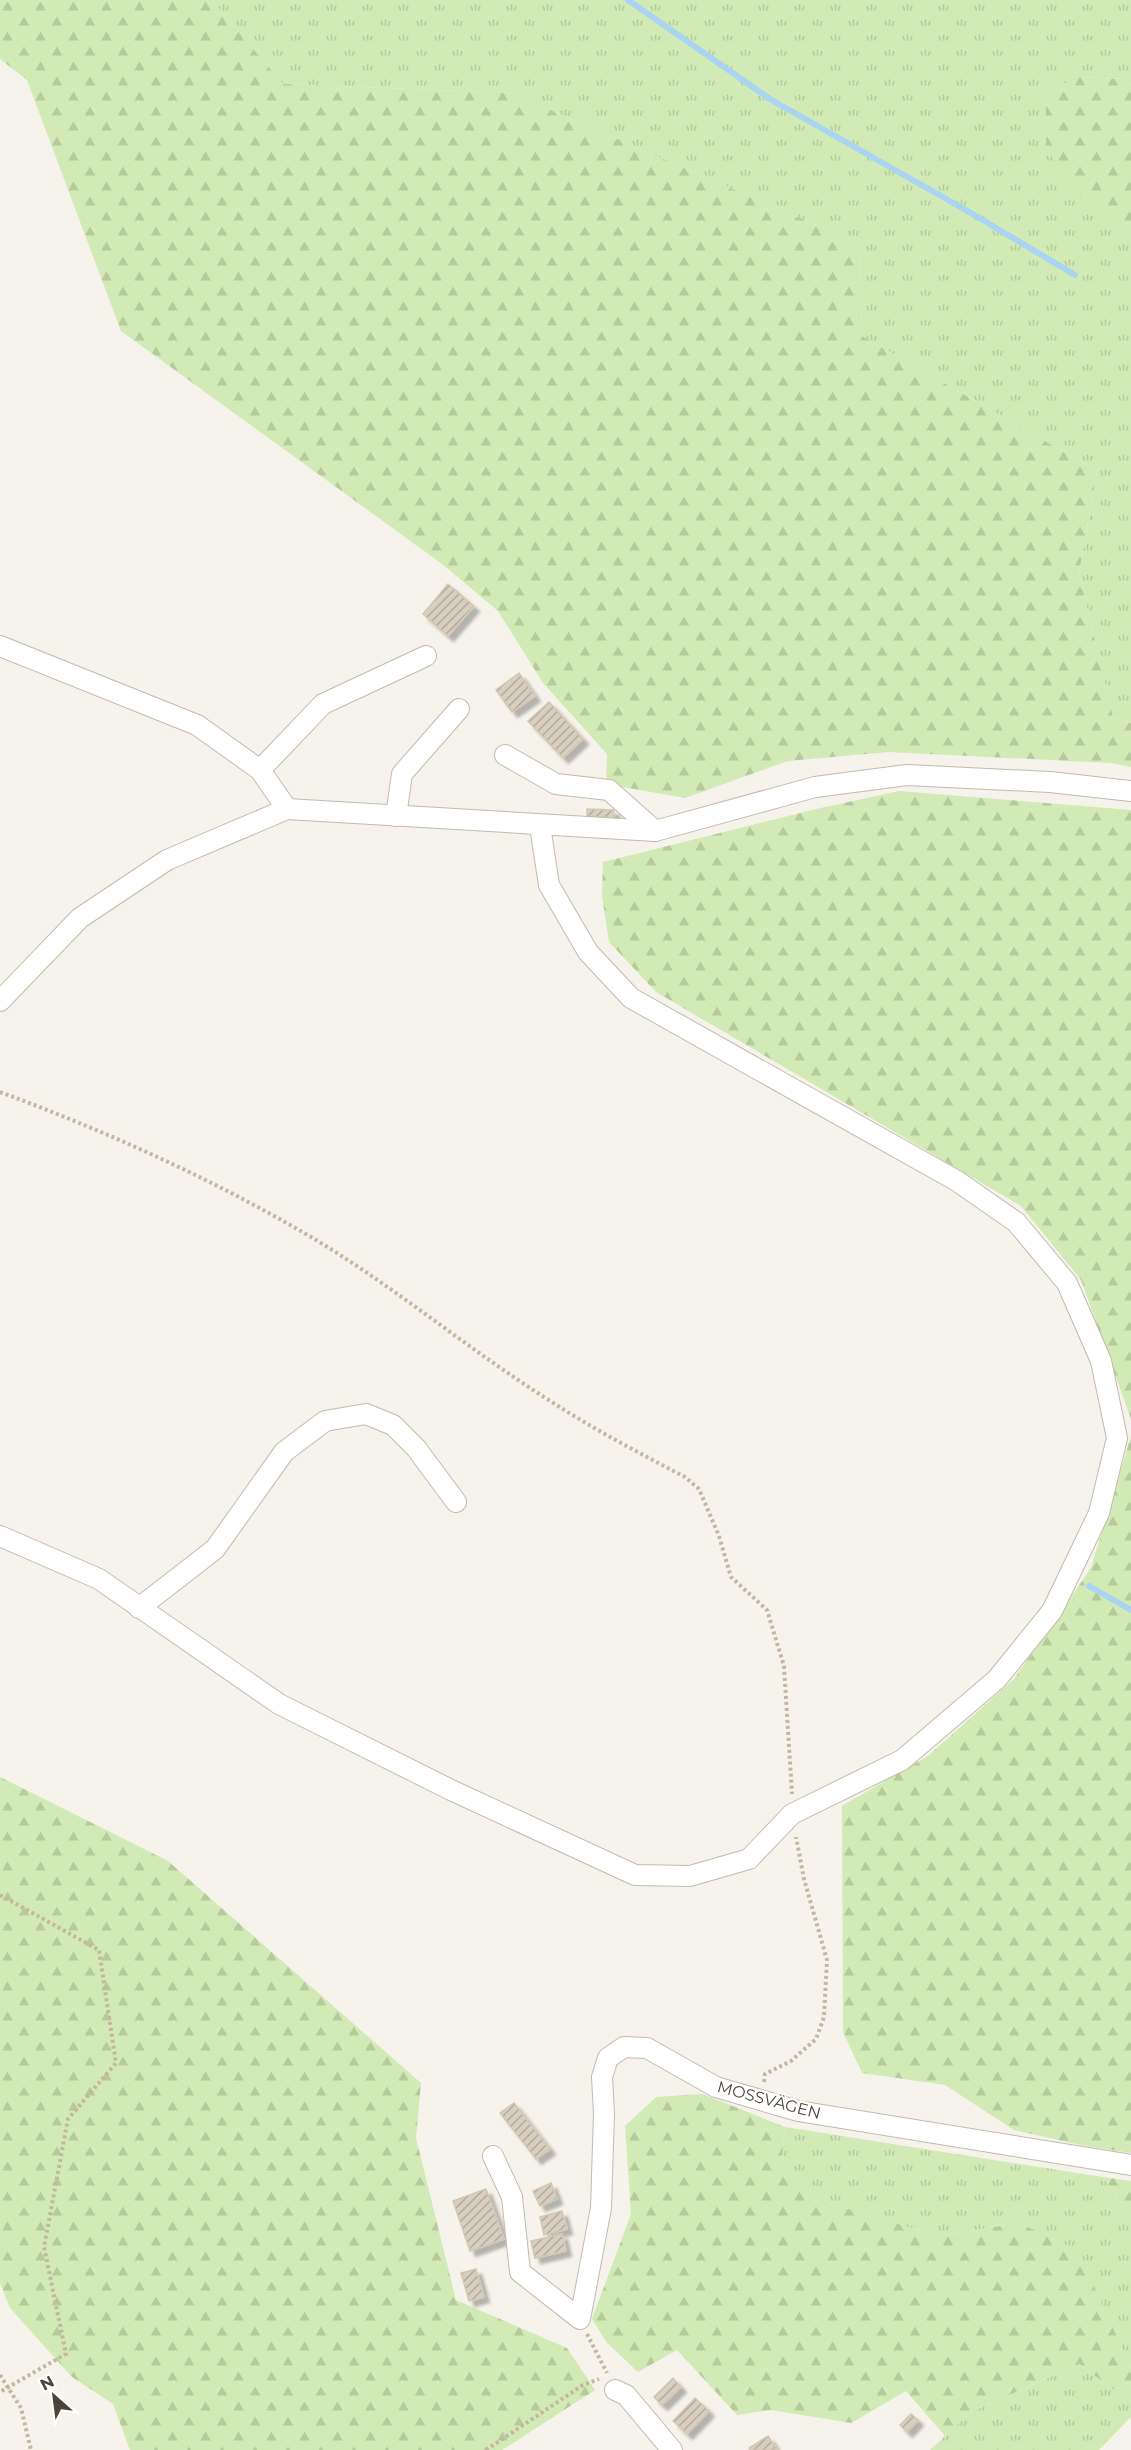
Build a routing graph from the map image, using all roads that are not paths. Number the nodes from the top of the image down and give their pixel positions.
1 (0, 646) edge
2 (426, 656) dead end
3 (459, 709) dead end
4 (505, 754) dead end
5 (261, 770) junction
6 (1131, 791) edge
7 (287, 809) junction
8 (396, 816) junction
9 (540, 825) junction
10 (655, 831) junction
11 (0, 1001) edge
12 (456, 1502) dead end
13 (0, 1536) edge
14 (139, 1608) junction
15 (493, 2156) dead end
16 (1131, 2165) edge
17 (612, 2382) road end
18 (672, 2450) edge

1 - 5 lane
2 - 5 lane
3 - 8 lane
4 - 10 lane
5 - 7 lane
6 - 10 lane
7 - 8 lane
7 - 11 lane
8 - 9 lane
9 - 10 lane
9 - 14 lane
12 - 14 lane
13 - 14 lane
15 - 16 lane, MOSSVÄGEN
17 - 18 lane

